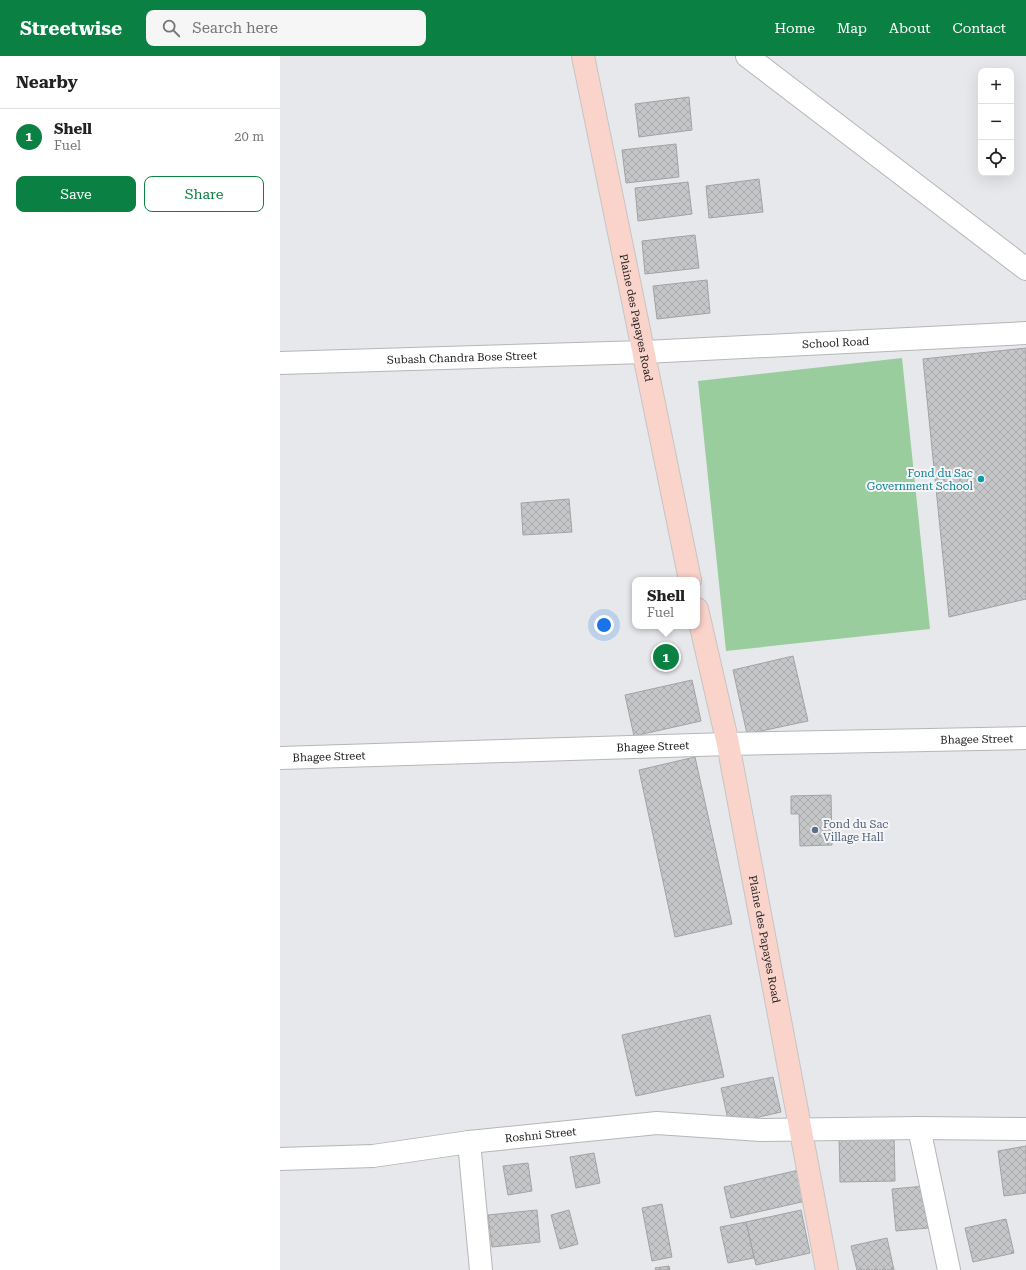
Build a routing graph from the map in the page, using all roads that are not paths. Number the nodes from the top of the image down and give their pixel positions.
1 (583, 56) edge
2 (747, 56) edge
3 (1026, 269) edge
4 (1026, 333) edge
5 (645, 352) junction
6 (280, 363) edge
7 (689, 577) edge
8 (700, 622) edge
9 (1026, 738) edge
10 (728, 744) junction
11 (280, 758) edge
12 (919, 1128) junction
13 (1026, 1129) edge
14 (801, 1130) junction
15 (469, 1142) junction
16 (280, 1158) edge
17 (482, 1270) edge
18 (827, 1270) edge
19 (949, 1270) edge

1 - 5 main road, Plaine des Papayes Road
2 - 3 street
4 - 5 street, School Road
5 - 6 street, Subash Chandra Bose Street
5 - 7 main road, Plaine des Papayes Road
8 - 10 main road, Plaine des Papayes Road
9 - 10 street, Bhagee Street
10 - 11 street, Bhagee Street
10 - 14 main road, Plaine des Papayes Road
12 - 13 street, Roshni Street
12 - 14 street, Roshni Street
12 - 19 street
14 - 15 street, Roshni Street
14 - 18 main road, Plaine des Papayes Road
15 - 16 street, Roshni Street
15 - 17 street

